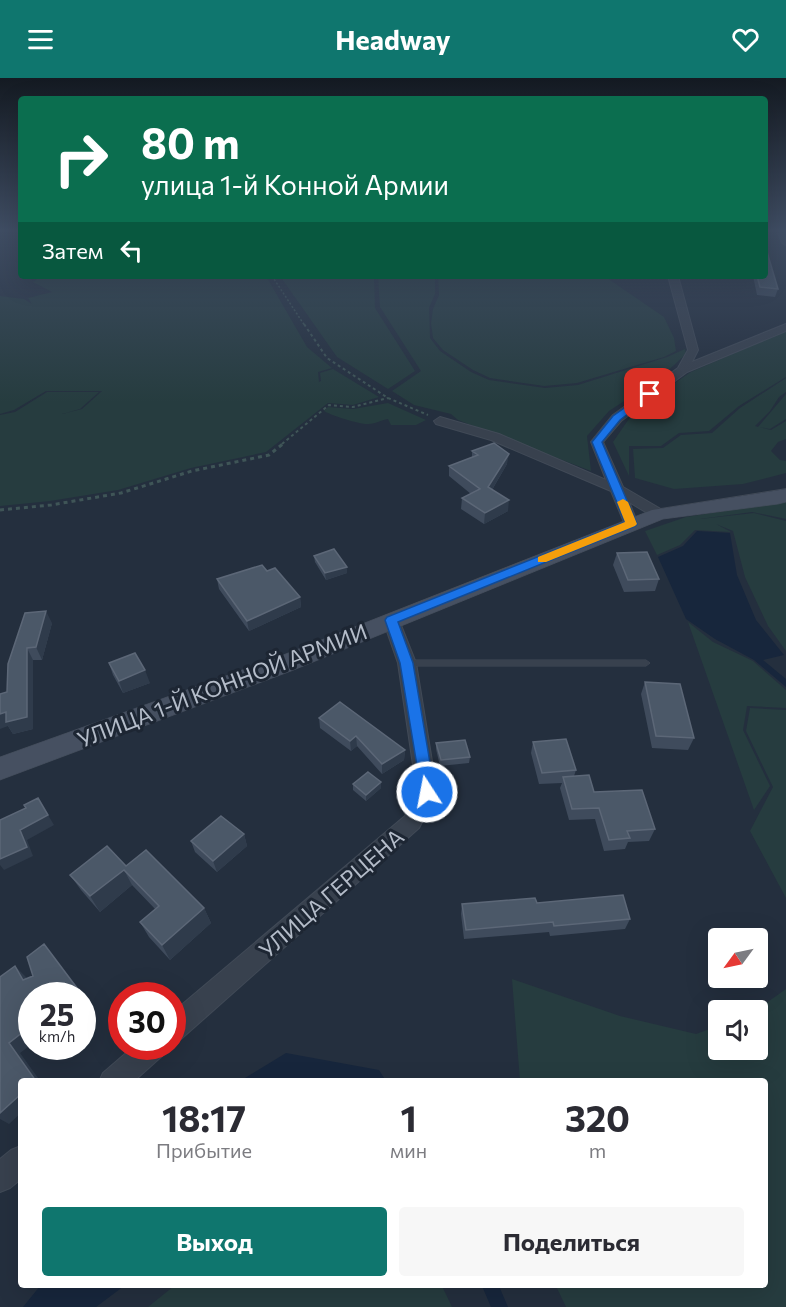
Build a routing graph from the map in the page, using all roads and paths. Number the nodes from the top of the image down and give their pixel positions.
1 (280, 287) edge
2 (676, 287) edge
3 (786, 327) edge
4 (683, 370) junction
5 (388, 398) junction
6 (440, 421) joint
7 (617, 489) junction
8 (786, 495) edge
9 (0, 510) edge
10 (659, 514) junction
11 (631, 524) junction
12 (391, 620) junction
13 (406, 663) junction
14 (646, 663) dead end
15 (0, 769) edge
16 (186, 1018) edge
17 (138, 1060) edge
18 (117, 1078) edge
19 (18, 1163) edge
20 (0, 1178) edge

1 - 5 path
2 - 4 street
3 - 4 street
4 - 7 street
5 - 6 path
5 - 9 path
6 - 7 street
7 - 10 street
7 - 11 street
8 - 10 main road, УЛИЦА 1-Й КОННОЙ АРМИИ
10 - 11 main road, УЛИЦА 1-Й КОННОЙ АРМИИ
11 - 12 main road, УЛИЦА 1-Й КОННОЙ АРМИИ
12 - 13 street, УЛИЦА ГЕРЦЕНА
12 - 15 main road, УЛИЦА 1-Й КОННОЙ АРМИИ
13 - 14 lane
13 - 16 street, УЛИЦА ГЕРЦЕНА
17 - 18 street
19 - 20 street

